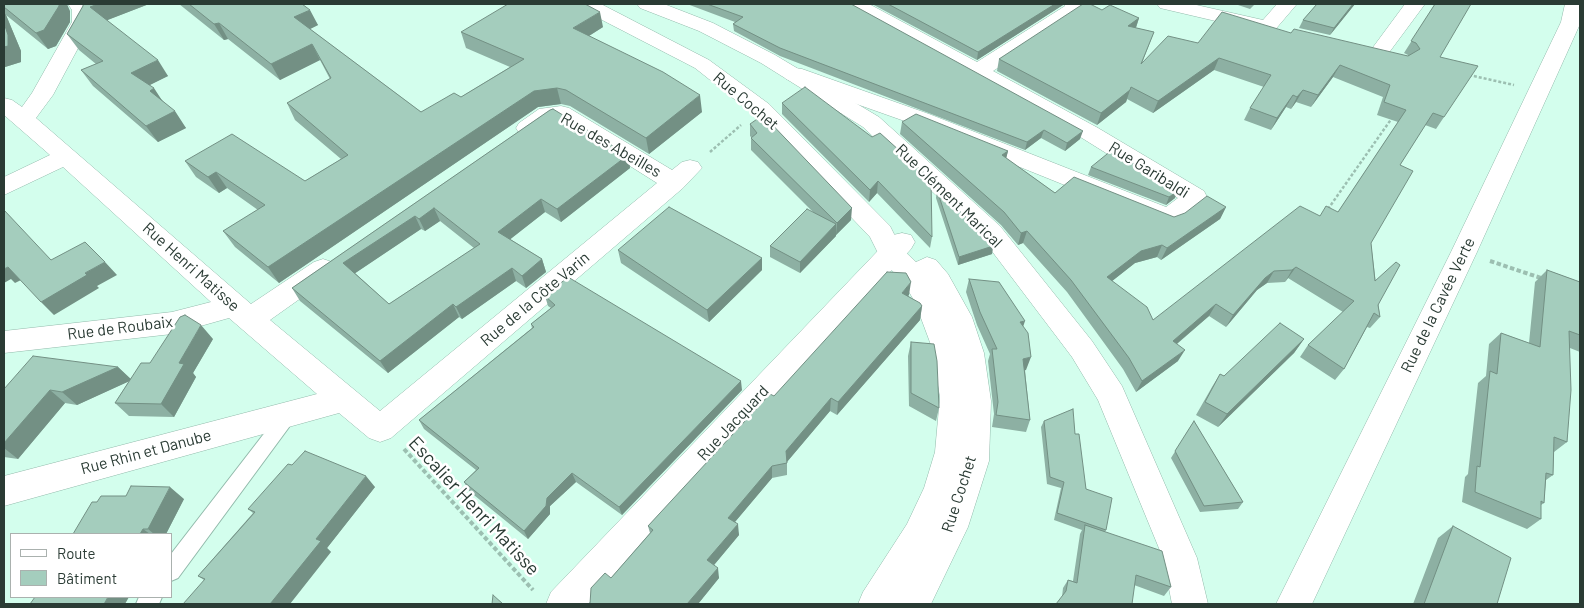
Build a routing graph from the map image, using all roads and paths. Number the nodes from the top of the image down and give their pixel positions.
1 (78, 4) edge
2 (586, 4) edge
3 (647, 4) edge
4 (856, 4) edge
5 (1074, 4) edge
6 (1167, 4) edge
7 (1287, 4) edge
8 (1415, 4) edge
9 (1575, 4) edge
10 (1400, 60) edge
11 (978, 72) junction
12 (794, 74) junction
13 (1464, 74) edge
14 (1496, 82) dead end
15 (14, 112) edge
16 (1395, 114) edge
17 (736, 130) dead end
18 (725, 139) dead end
19 (507, 142) edge
20 (66, 156) junction
21 (682, 175) joint
22 (4, 187) edge
23 (1328, 210) edge
24 (891, 243) junction
25 (1464, 252) junction
26 (338, 258) edge
27 (1544, 279) edge
28 (242, 312) junction
29 (4, 342) edge
30 (344, 399) junction
31 (289, 414) junction
32 (380, 429) junction
33 (4, 491) edge
34 (172, 569) edge
35 (552, 601) edge
36 (876, 604) edge
37 (912, 604) edge
38 (1190, 604) edge
39 (1294, 604) edge

1 - 15 street
2 - 24 street, Rue Cochet
3 - 12 street, Rue Clément Marical
4 - 11 street, Rue Garibaldi
5 - 11 street
6 - 7 street
8 - 10 street
9 - 25 street, Rue de la Cavée Verte
11 - 12 street, Rue Garibaldi
12 - 38 street, Rue Clément Marical
13 - 14 path
15 - 20 street, Rue Henri Matisse
16 - 23 path
17 - 18 path
19 - 21 street, Rue des Abeilles
20 - 22 street
20 - 28 street, Rue Henri Matisse
21 - 32 street, Rue de la Côte Varin
24 - 35 street, Rue Jacquard
24 - 36 street, Rue Cochet
24 - 37 street, Rue Cochet
25 - 27 path
25 - 39 street, Rue de la Cavée Verte
26 - 28 street
28 - 29 street, Rue de Roubaix
28 - 30 street, Rue Henri Matisse
30 - 31 street, Rue Rhin et Danube
30 - 32 street, Rue Henri Matisse
31 - 33 street, Rue Rhin et Danube
31 - 34 lane
32 - 35 path, Escalier Henri Matisse

